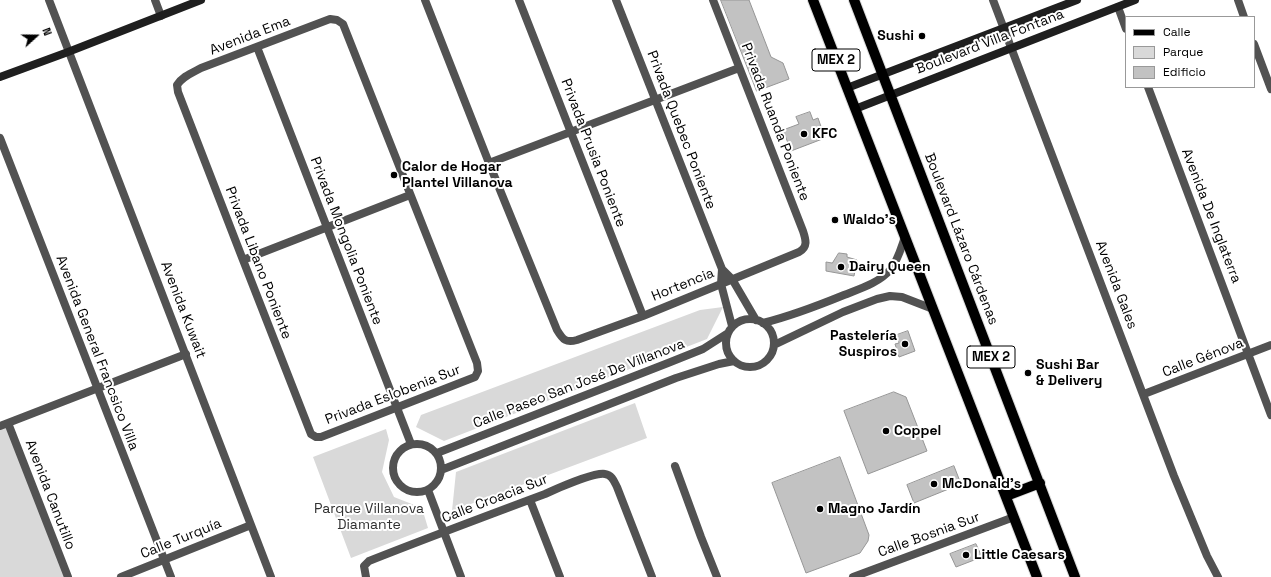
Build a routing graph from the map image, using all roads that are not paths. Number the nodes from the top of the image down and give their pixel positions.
1 (49, 0) edge
2 (155, 0) edge
3 (202, 0) edge
4 (425, 0) edge
5 (519, 0) edge
6 (616, 0) edge
7 (712, 0) edge
8 (813, 0) edge
9 (854, 0) edge
10 (993, 0) edge
11 (1076, 0) edge
12 (1135, 0) edge
13 (1238, 0) edge
14 (1118, 7) junction
15 (162, 16) junction
16 (1244, 16) edge
17 (1125, 26) edge
18 (1004, 28) junction
19 (257, 47) junction
20 (1255, 47) edge
21 (1011, 48) junction
22 (68, 52) junction
23 (739, 68) junction
24 (882, 74) junction
25 (0, 77) edge
26 (847, 88) junction
27 (1148, 88) edge
28 (1271, 89) edge
29 (178, 92) joint
30 (890, 95) junction
31 (655, 100) junction
32 (855, 109) junction
33 (571, 132) junction
34 (0, 138) edge
35 (489, 163) junction
36 (410, 195) junction
37 (327, 228) junction
38 (905, 237) junction
39 (799, 252) joint
40 (243, 260) junction
41 (722, 269) junction
42 (732, 279) junction
43 (722, 284) junction
44 (933, 310) junction
45 (643, 316) junction
46 (760, 321) junction
47 (730, 330) junction
48 (774, 345) junction
49 (1271, 345) edge
50 (186, 354) junction
51 (1249, 354) junction
52 (734, 362) junction
53 (97, 389) junction
54 (594, 393) junction
55 (1144, 394) junction
56 (397, 407) junction
57 (599, 407) junction
58 (1271, 414) edge
59 (8, 423) junction
60 (0, 426) edge
61 (321, 437) joint
62 (411, 444) junction
63 (437, 453) junction
64 (675, 466) dead end
65 (441, 470) junction
66 (1040, 483) junction
67 (428, 490) junction
68 (1006, 496) junction
69 (530, 500) junction
70 (1014, 518) junction
71 (251, 525) junction
72 (444, 532) junction
73 (164, 560) junction
74 (365, 576) edge
75 (68, 577) edge
76 (121, 577) edge
77 (171, 577) edge
78 (271, 577) edge
79 (461, 577) edge
80 (560, 577) edge
81 (652, 577) edge
82 (717, 577) edge
83 (853, 577) edge
84 (1037, 577) edge
85 (1075, 577) edge
86 (1218, 577) edge

1 - 22 street, Avenida Kuwait
2 - 15 street
3 - 15 street
4 - 35 street
5 - 33 street, Privada Prusia Poniente
6 - 31 street, Privada Quebec Poniente
7 - 23 street, Privada Ruanda Poniente
8 - 26 main road, MEX 2
9 - 24 main road, Boulevard Lázaro Cárdenas / MEX 2
10 - 18 street, Avenida Gales
11 - 18 street, Boulevard Villa Fontana
12 - 14 street, Boulevard Villa Fontana
13 - 16 street
14 - 17 street
14 - 21 street, Boulevard Villa Fontana
15 - 22 street
18 - 21 street, Avenida Gales
18 - 24 street, Boulevard Villa Fontana
19 - 29 street, Avenida Ema
19 - 36 street, Avenida Ema
19 - 37 street, Privada Mongolia Poniente
20 - 28 street
21 - 30 street, Boulevard Villa Fontana
21 - 55 street, Avenida Gales
22 - 25 street
22 - 50 street, Avenida Kuwait
23 - 31 street
23 - 39 street, Privada Ruanda Poniente
24 - 26 street, Boulevard Villa Fontana
24 - 30 main road, Boulevard Lázaro Cárdenas / MEX 2
26 - 32 main road, MEX 2
27 - 51 street, Avenida De Inglaterra
29 - 40 street, Privada Libano Poniente
30 - 32 street, Boulevard Villa Fontana
30 - 66 main road, Boulevard Lázaro Cárdenas / MEX 2
31 - 33 street
31 - 41 street, Privada Quebec Poniente
32 - 38 main road, MEX 2
33 - 35 street
33 - 45 street, Privada Prusia Poniente
34 - 53 street, Avenida General Francsico Villa
35 - 45 street, Hortencia
36 - 37 street
36 - 56 street, Privada Eslobenia Sur
37 - 40 street
37 - 56 street, Privada Mongolia Poniente
38 - 44 main road, MEX 2
38 - 46 street
39 - 42 street, Hortencia
40 - 61 street, Privada Libano Poniente
41 - 42 street, Privada Quebec Poniente
41 - 43 street, Privada Quebec Poniente
42 - 43 street, Hortencia
42 - 46 street, Privada Quebec Poniente
43 - 45 street, Hortencia
43 - 47 street, Privada Quebec Poniente
44 - 48 street
44 - 68 main road, MEX 2
46 - 47 street
46 - 48 street
47 - 52 street
47 - 54 street, Calle Paseo San José De Villanova
48 - 52 street
49 - 51 street, Calle Génova
50 - 53 street
50 - 71 street, Avenida Kuwait
51 - 55 street, Calle Génova
51 - 58 street, Avenida De Inglaterra
52 - 57 street, Calle Paseo San José De Villanova
53 - 59 street
53 - 73 street, Avenida General Francsico Villa
54 - 57 street
54 - 63 street, Calle Paseo San José De Villanova
55 - 86 street, Avenida Gales
56 - 61 street, Privada Eslobenia Sur
56 - 62 street, Privada Mongolia Poniente
57 - 65 street, Calle Paseo San José De Villanova
59 - 60 street
59 - 75 street, Avenida Canutillo
62 - 63 street
62 - 67 street
63 - 65 street
64 - 82 street
65 - 67 street
66 - 68 main road
66 - 85 main road, Boulevard Lázaro Cárdenas / MEX 2
67 - 72 street
68 - 70 main road, MEX 2
69 - 72 street, Calle Croacia Sur
69 - 80 street
69 - 81 street, Calle Croacia Sur
70 - 83 street, Calle Bosnia Sur
70 - 84 main road, MEX 2
71 - 73 street, Calle Turquía
71 - 78 street, Avenida Kuwait
72 - 74 street, Calle Croacia Sur
72 - 79 street
73 - 76 street, Calle Turquía
73 - 77 street, Avenida General Francsico Villa

